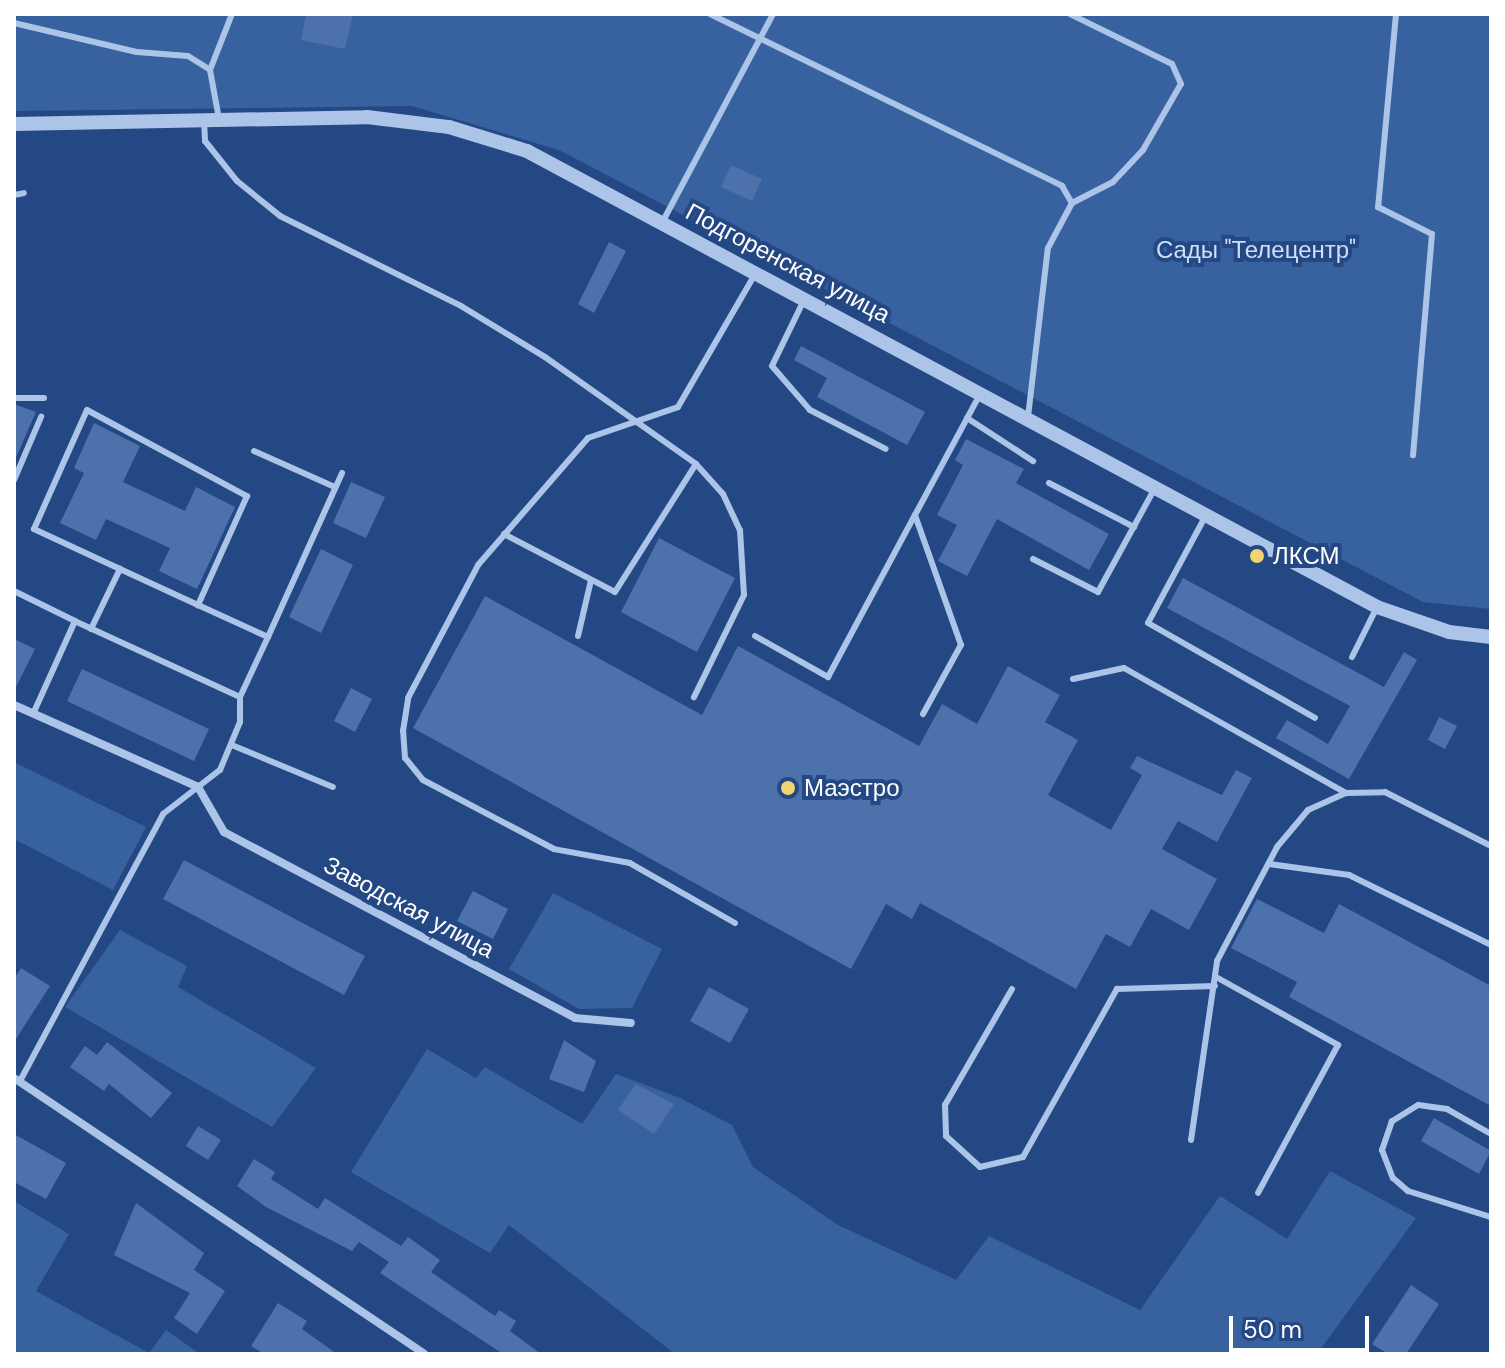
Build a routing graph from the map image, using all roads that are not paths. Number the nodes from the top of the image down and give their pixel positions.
1 (232, 14) edge
2 (710, 14) edge
3 (773, 14) edge
4 (1070, 14) edge
5 (1396, 14) edge
6 (14, 23) edge
7 (760, 38) junction
8 (210, 70) junction
9 (211, 119) junction
10 (14, 124) edge
11 (24, 193) dead end
12 (14, 195) edge
13 (1072, 203) junction
14 (663, 221) junction
15 (757, 271) junction
16 (806, 297) junction
17 (981, 392) junction
18 (14, 398) edge
19 (44, 398) dead end
20 (41, 417) dead end
21 (967, 418) junction
22 (1028, 418) junction
23 (641, 424) junction
24 (886, 449) dead end
25 (254, 451) dead end
26 (1413, 455) dead end
27 (1033, 461) dead end
28 (696, 464) junction
29 (342, 473) dead end
30 (14, 480) edge
31 (1049, 483) dead end
32 (335, 487) junction
33 (1155, 488) junction
34 (915, 515) junction
35 (1206, 516) junction
36 (1134, 527) junction
37 (504, 534) junction
38 (1033, 559) dead end
39 (120, 569) junction
40 (591, 580) junction
41 (14, 591) edge
42 (198, 605) junction
43 (1377, 607) junction
44 (75, 621) junction
45 (91, 629) junction
46 (578, 636) dead end
47 (755, 636) dead end
48 (268, 637) junction
49 (1491, 637) edge
50 (1352, 657) dead end
51 (1073, 679) dead end
52 (240, 697) junction
53 (694, 697) dead end
54 (14, 705) edge
55 (33, 714) junction
56 (923, 714) dead end
57 (1315, 718) dead end
58 (234, 746) junction
59 (196, 786) junction
60 (333, 787) dead end
61 (1346, 793) junction
62 (1491, 846) edge
63 (1269, 864) junction
64 (735, 923) dead end
65 (1491, 945) edge
66 (1216, 977) junction
67 (1215, 986) junction
68 (1012, 989) dead end
69 (631, 1023) dead end
70 (17, 1079) edge
71 (1491, 1134) edge
72 (1191, 1140) dead end
73 (1258, 1193) dead end
74 (1491, 1217) edge
75 (424, 1354) edge

1 - 8 lane
2 - 7 lane
3 - 7 lane
4 - 13 lane
5 - 26 lane
6 - 8 lane
7 - 13 lane
7 - 14 lane
8 - 9 lane
9 - 10 street, Подгоренская улица
9 - 14 street, Подгоренская улица
9 - 23 lane
11 - 12 lane
13 - 22 lane
14 - 15 street, Подгоренская улица
15 - 16 street, Подгоренская улица
15 - 23 lane
16 - 17 street, Подгоренская улица
16 - 24 lane
17 - 21 lane
17 - 22 street, Подгоренская улица
18 - 19 lane
20 - 30 lane
21 - 27 lane
21 - 34 lane
22 - 33 street, Подгоренская улица
23 - 28 lane
23 - 37 lane
25 - 32 lane
28 - 40 lane
28 - 53 lane
29 - 32 lane
31 - 36 lane
32 - 48 lane
33 - 35 street, Подгоренская улица
33 - 36 lane
34 - 47 lane
34 - 56 lane
35 - 43 street, Подгоренская улица
35 - 57 lane
36 - 38 lane
37 - 40 lane
37 - 64 lane
39 - 42 lane
39 - 42 lane
39 - 45 lane
40 - 46 lane
41 - 44 lane
42 - 48 lane
43 - 49 street, Подгоренская улица
43 - 50 lane
44 - 45 lane
44 - 55 lane
45 - 52 lane
48 - 52 lane
51 - 61 lane
52 - 58 lane
54 - 55 street
55 - 59 street
58 - 59 lane
58 - 60 lane
59 - 69 street, Заводская улица
59 - 70 lane
61 - 62 lane
61 - 63 lane
63 - 65 lane
63 - 66 lane
66 - 67 lane
66 - 73 lane
67 - 68 lane
67 - 72 lane
70 - 75 street
71 - 74 lane

